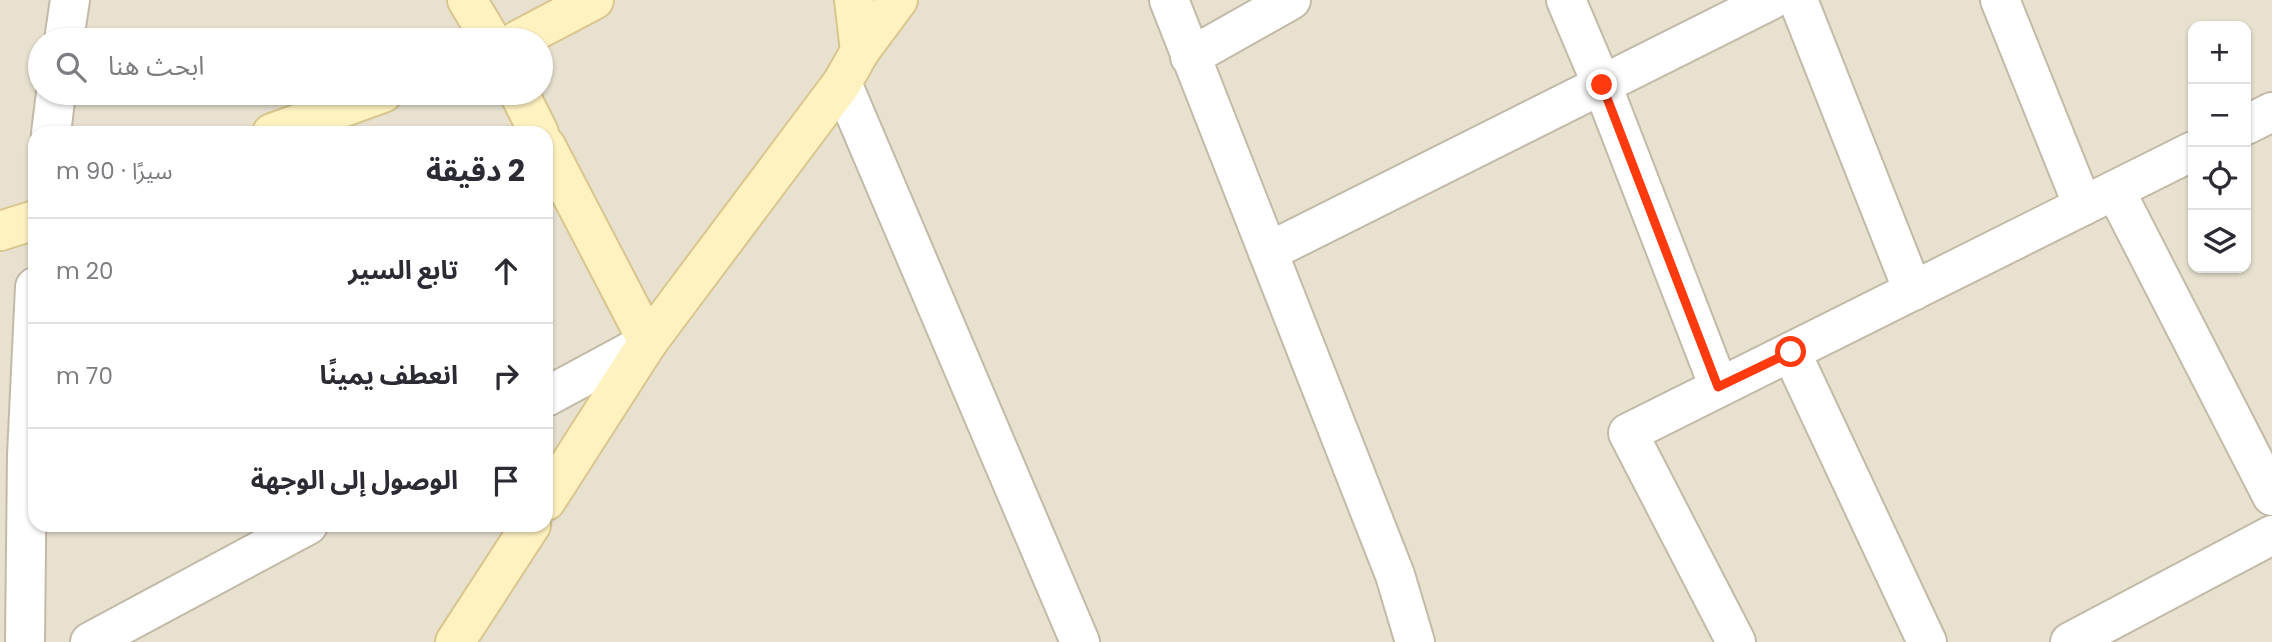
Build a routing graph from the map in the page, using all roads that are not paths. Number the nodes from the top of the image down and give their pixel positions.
1 (69, 0) edge
2 (467, 0) edge
3 (594, 0) edge
4 (854, 0) edge
5 (898, 0) edge
6 (1169, 0) edge
7 (1291, 0) edge
8 (1566, 0) edge
9 (1771, 0) edge
10 (1798, 0) edge
11 (2000, 0) edge
12 (66, 28) edge
13 (484, 28) edge
14 (540, 28) edge
15 (1189, 57) junction
16 (851, 67) junction
17 (1602, 85) junction
18 (54, 105) edge
19 (350, 105) edge
20 (525, 105) edge
21 (52, 126) edge
22 (291, 126) edge
23 (536, 126) edge
24 (2188, 154) edge
25 (553, 159) edge
26 (2099, 198) junction
27 (28, 222) edge
28 (0, 232) edge
29 (1268, 252) junction
30 (1913, 291) junction
31 (648, 342) junction
32 (1791, 352) junction
33 (1718, 387) junction
34 (553, 393) edge
35 (28, 434) edge
36 (553, 490) edge
37 (2272, 496) edge
38 (295, 532) edge
39 (526, 532) edge
40 (2272, 535) edge
41 (25, 642) edge
42 (90, 642) edge
43 (455, 642) edge
44 (1080, 642) edge
45 (1415, 642) edge
46 (1736, 642) edge
47 (1927, 642) edge
48 (2070, 642) edge

1 - 12 street
2 - 13 street
3 - 14 street
4 - 16 street
5 - 16 street
6 - 15 street
7 - 15 street
8 - 17 street
9 - 17 street
10 - 30 street
11 - 26 street
15 - 29 street
16 - 31 street
16 - 44 street
17 - 29 street
17 - 33 street
18 - 21 street
19 - 22 street
20 - 23 street
24 - 26 street
25 - 31 street
26 - 30 street
26 - 37 street
27 - 28 street
29 - 45 street
30 - 32 street
31 - 34 street
31 - 36 street
32 - 33 street
32 - 47 street
33 - 46 street
35 - 41 street
38 - 42 street
39 - 43 street
40 - 48 street

